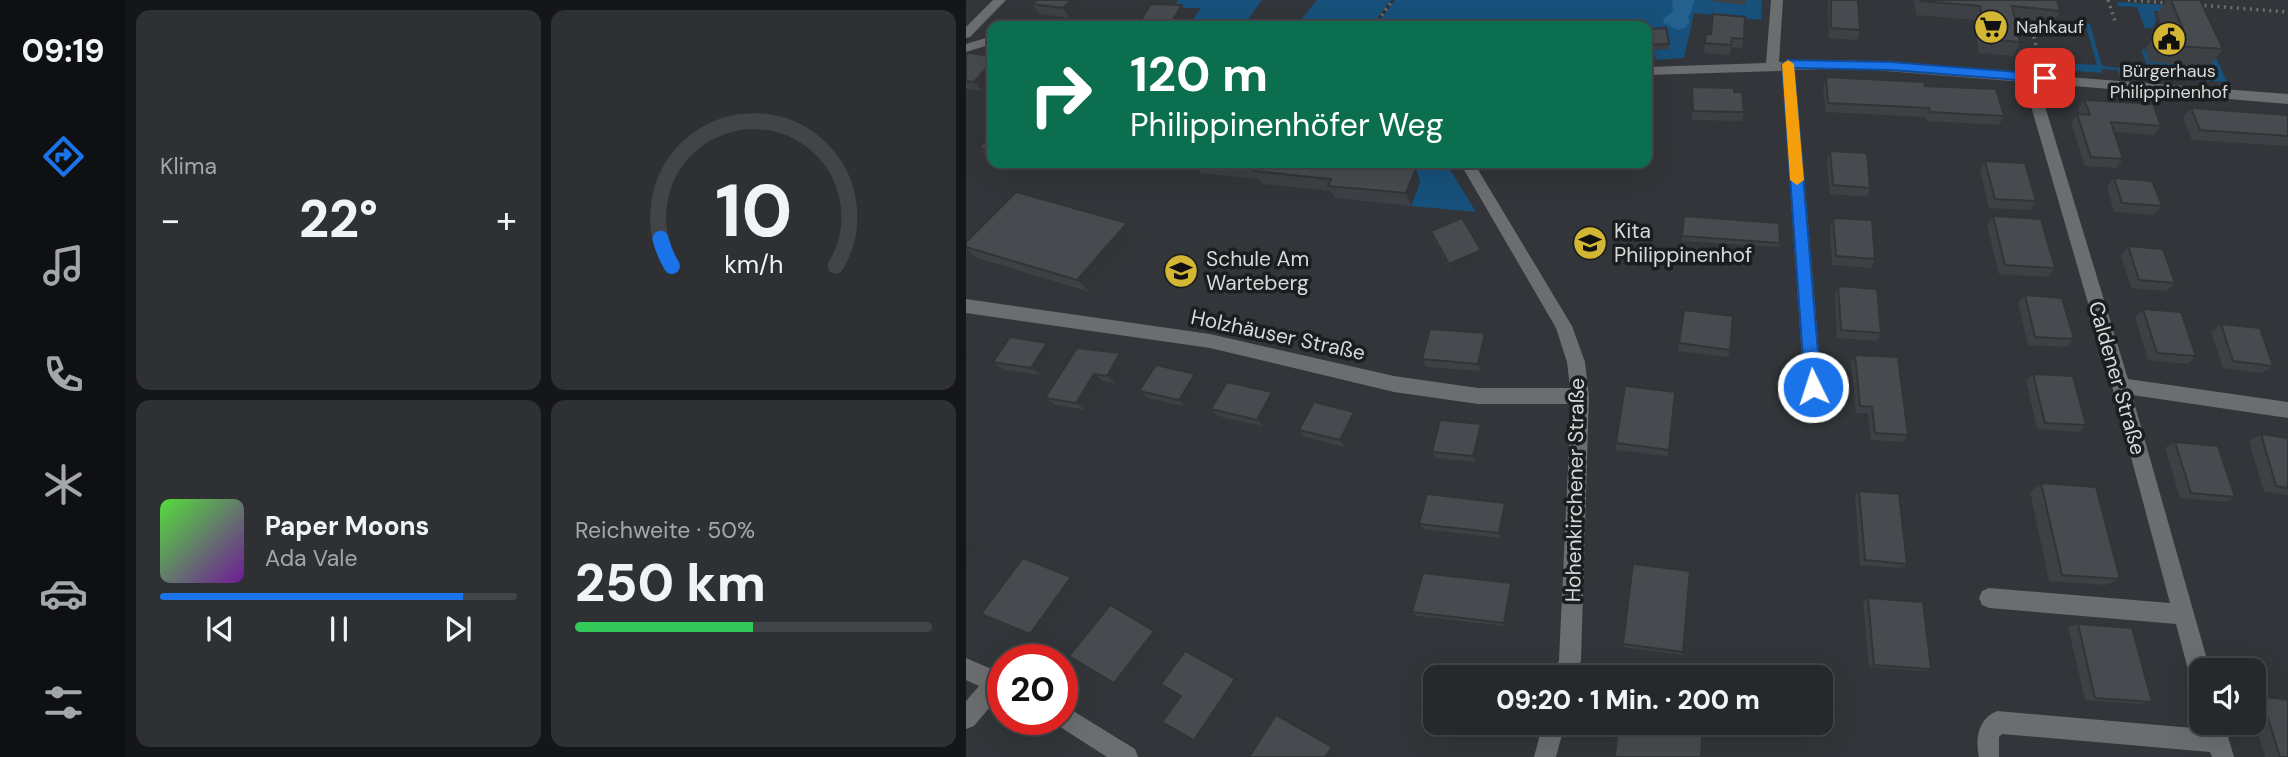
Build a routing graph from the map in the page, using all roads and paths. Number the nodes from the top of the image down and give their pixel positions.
1 (1000, 0) edge
2 (1393, 0) edge
3 (1777, 0) edge
4 (2108, 0) edge
5 (2128, 0) edge
6 (2169, 3) edge
7 (2196, 5) edge
8 (2223, 7) junction
9 (2287, 13) edge
10 (2227, 15) dead end
11 (2015, 20) edge
12 (1378, 21) edge
13 (2115, 21) dead end
14 (971, 23) edge
15 (2007, 28) edge
16 (2017, 29) junction
17 (966, 34) edge
18 (987, 42) edge
19 (966, 48) edge
20 (1780, 64) junction
21 (1652, 71) edge
22 (2037, 78) junction
23 (2288, 99) edge
24 (1470, 168) edge
25 (966, 306) edge
26 (2121, 386) junction
27 (1813, 387) dead end
28 (1580, 396) junction
29 (2288, 410) edge
30 (1989, 598) dead end
31 (2183, 614) junction
32 (2195, 658) edge
33 (1569, 665) edge
34 (966, 668) edge
35 (987, 678) edge
36 (987, 697) edge
37 (966, 719) edge
38 (1078, 725) edge
39 (1551, 735) edge
40 (2218, 741) edge
41 (1989, 754) dead end
42 (1127, 757) edge
43 (1545, 757) edge

1 - 14 street
2 - 12 path
3 - 20 street
4 - 13 path
5 - 6 path
7 - 8 path
8 - 9 path
8 - 10 path
11 - 16 path
14 - 17 street
15 - 16 path
16 - 22 path
18 - 19 street
20 - 21 street
20 - 22 street
20 - 27 street
22 - 23 street
22 - 26 street, Caldener Straße
24 - 28 street, Hohenkirchener Straße
25 - 28 street, Holzhäuser Straße
26 - 29 street
26 - 31 street, Caldener Straße
28 - 33 street, Hohenkirchener Straße
30 - 31 street
31 - 32 street, Caldener Straße
34 - 35 street
36 - 37 street
38 - 42 street
39 - 43 street
40 - 41 street

